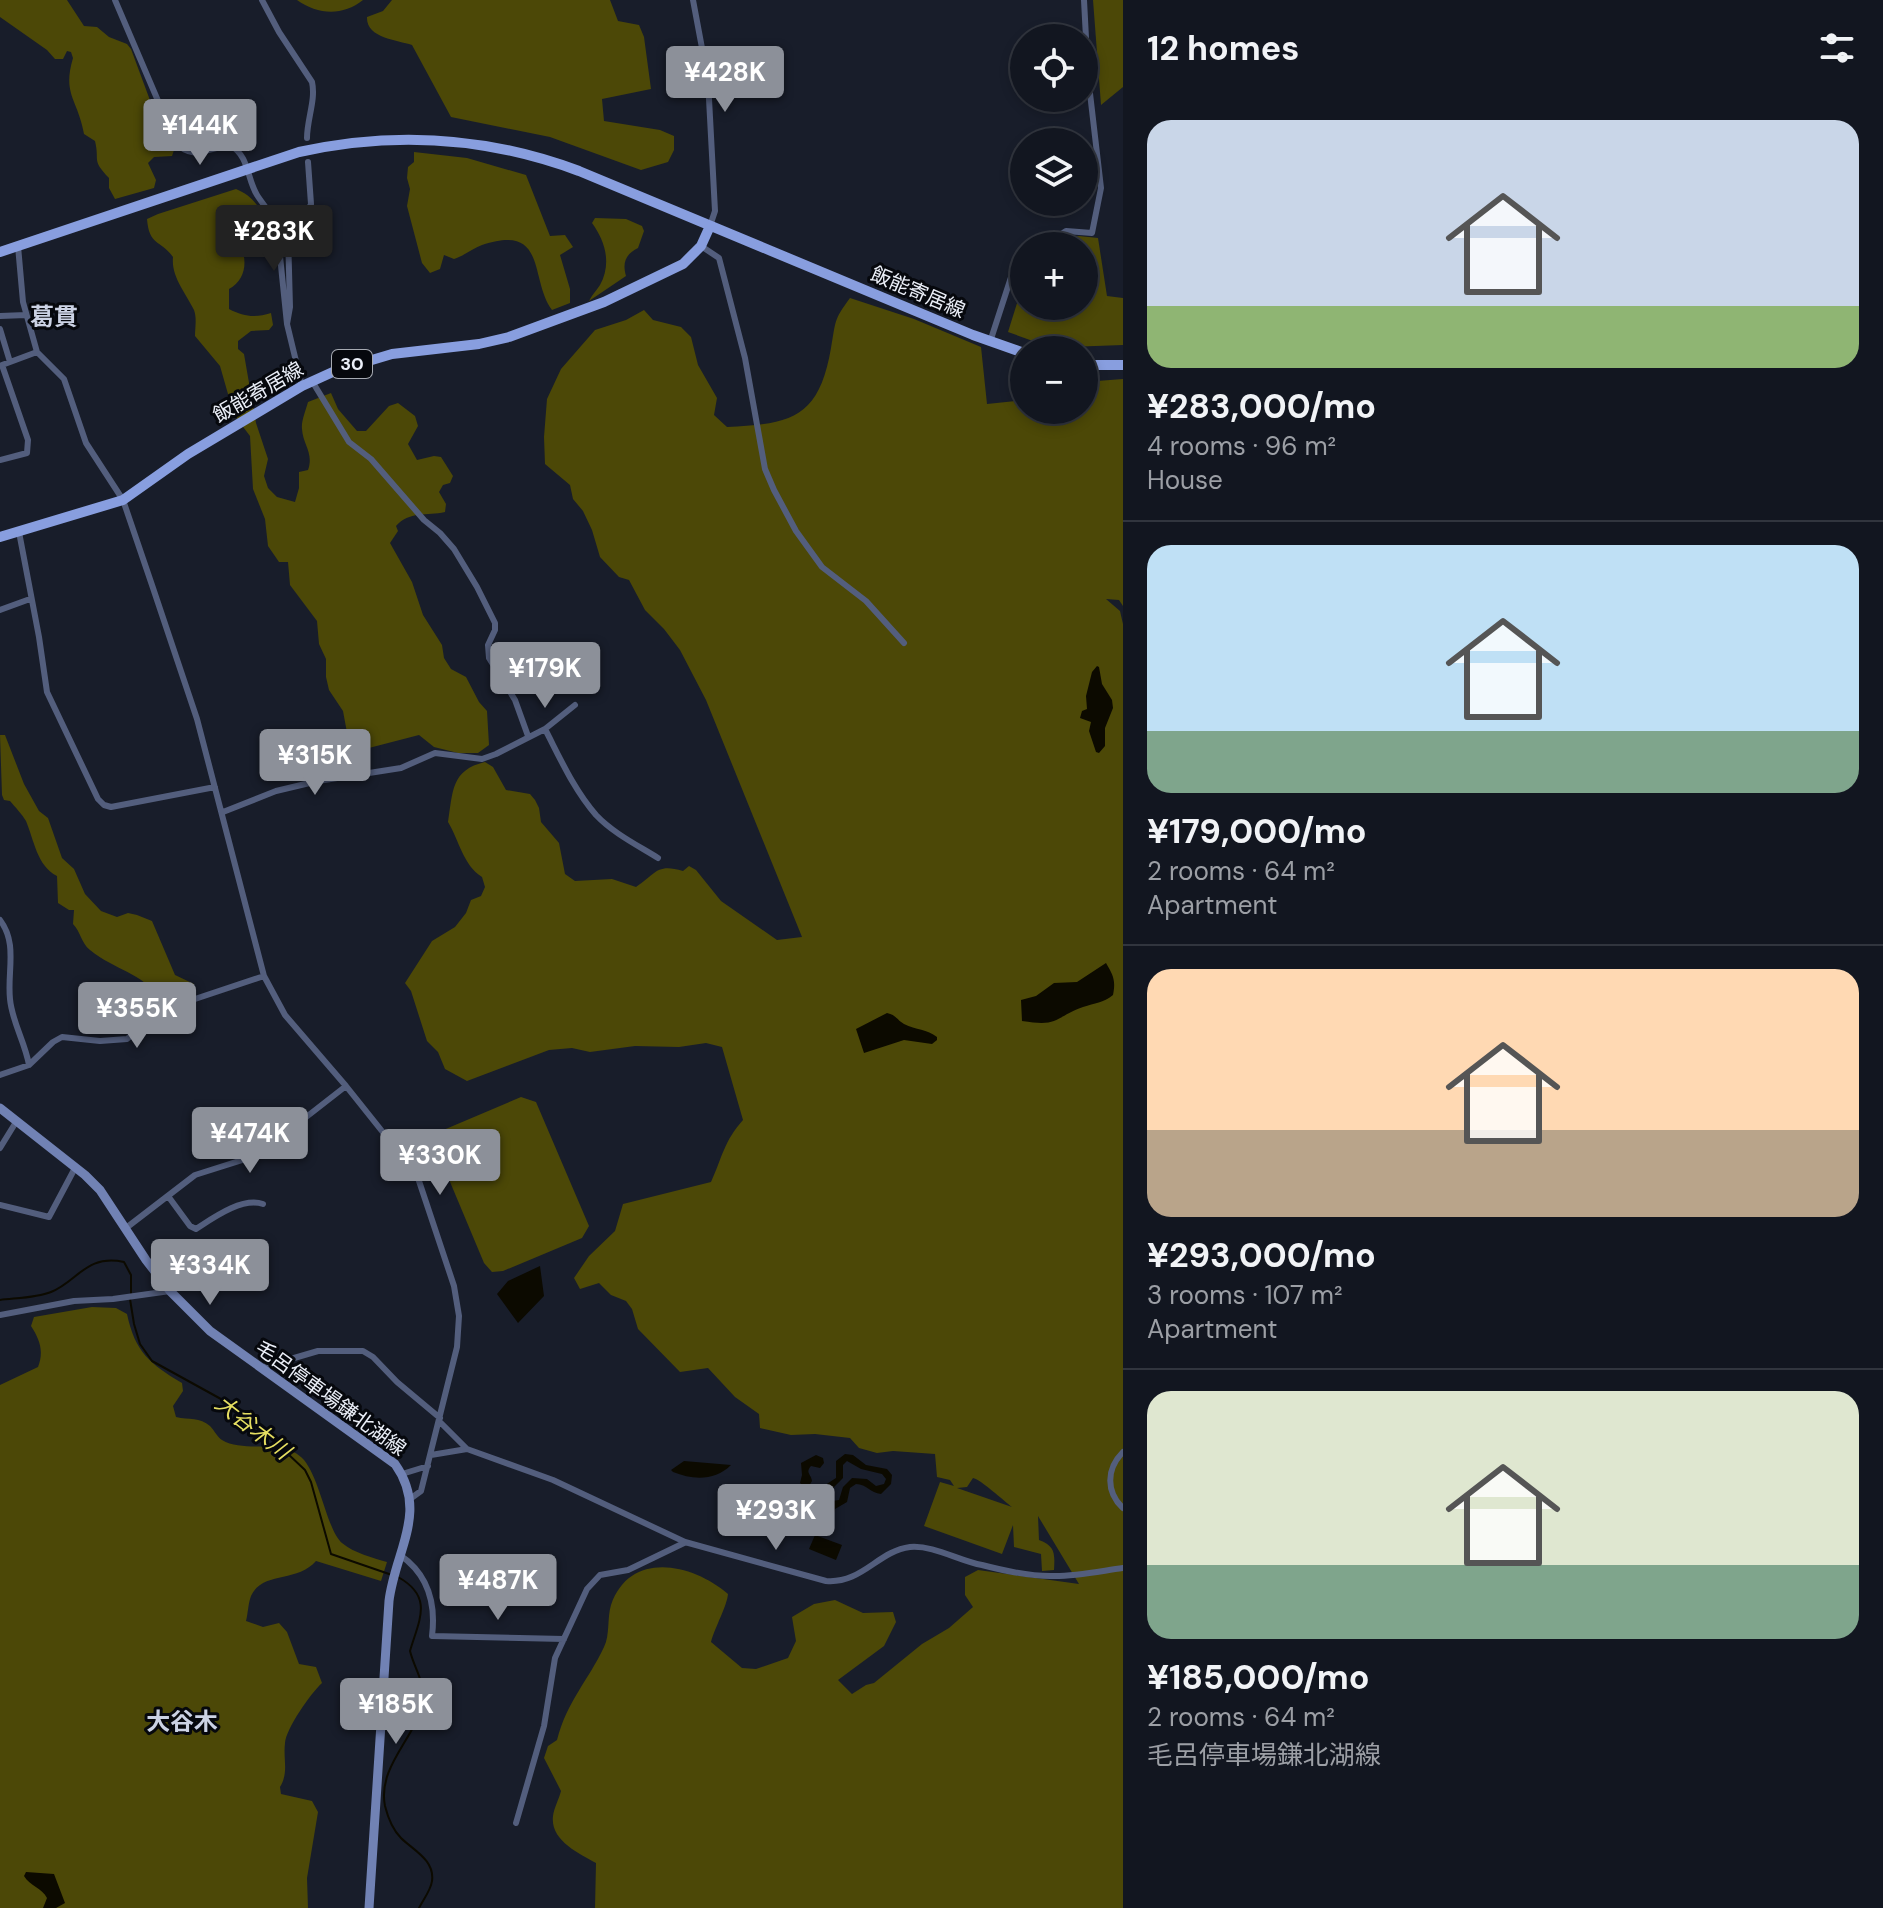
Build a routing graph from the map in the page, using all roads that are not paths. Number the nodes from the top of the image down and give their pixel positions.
1 (115, 0) edge
2 (262, 0) edge
3 (693, 0) edge
4 (1084, 0) edge
5 (307, 138) dead end
6 (308, 162) dead end
7 (247, 168) junction
8 (710, 226) junction
9 (1092, 232) edge
10 (18, 246) junction
11 (701, 246) junction
12 (0, 252) edge
13 (1010, 280) edge
14 (26, 315) junction
15 (0, 316) edge
16 (287, 324) junction
17 (0, 329) edge
18 (990, 342) junction
19 (1010, 348) edge
20 (37, 352) junction
21 (10, 362) junction
22 (1098, 365) edge
23 (1123, 365) edge
24 (307, 384) junction
25 (0, 460) edge
26 (123, 500) junction
27 (19, 532) junction
28 (0, 537) edge
29 (30, 599) junction
30 (0, 610) edge
31 (904, 643) dead end
32 (575, 705) dead end
33 (545, 729) junction
34 (528, 736) junction
35 (215, 787) junction
36 (223, 812) junction
37 (658, 858) dead end
38 (0, 920) edge
39 (264, 976) junction
40 (29, 1065) junction
41 (0, 1075) edge
42 (346, 1086) junction
43 (0, 1108) edge
44 (16, 1122) junction
45 (0, 1148) edge
46 (75, 1168) junction
47 (168, 1196) junction
48 (263, 1204) dead end
49 (0, 1205) edge
50 (126, 1228) junction
51 (170, 1291) junction
52 (0, 1315) edge
53 (260, 1368) junction
54 (439, 1420) junction
55 (467, 1449) junction
56 (1123, 1452) edge
57 (431, 1455) junction
58 (428, 1466) junction
59 (402, 1474) junction
60 (410, 1499) junction
61 (1123, 1508) edge
62 (685, 1542) junction
63 (400, 1555) junction
64 (1123, 1568) edge
65 (564, 1639) junction
66 (516, 1823) dead end
67 (369, 1908) edge

1 - 7 street
2 - 5 street
3 - 8 street
4 - 9 street
6 - 16 street
7 - 8 main road, 飯能寄居線
7 - 10 main road, 飯能寄居線
7 - 16 street
8 - 11 main road, 飯能寄居線 / 30
8 - 18 main road, 飯能寄居線
10 - 12 main road, 飯能寄居線
10 - 14 street
11 - 24 main road, 飯能寄居線 / 30
11 - 31 street
13 - 18 street
14 - 15 street
14 - 20 street
16 - 24 street
17 - 21 street
18 - 19 main road, 飯能寄居線
20 - 21 street
20 - 26 street
21 - 25 street
22 - 23 main road
24 - 26 main road, 飯能寄居線 / 30
24 - 34 street
26 - 27 main road, 飯能寄居線 / 30
26 - 35 street
27 - 28 main road, 飯能寄居線 / 30
27 - 29 street
29 - 30 street
29 - 35 street
32 - 33 street
33 - 34 street
33 - 37 street
34 - 36 street
35 - 36 street
36 - 39 street
38 - 40 street
39 - 40 street
39 - 42 street
40 - 41 street
42 - 47 street
42 - 54 street
43 - 44 main road, 毛呂停車場鎌北湖線
44 - 45 street
44 - 46 main road, 毛呂停車場鎌北湖線
46 - 49 street
46 - 50 main road, 毛呂停車場鎌北湖線
47 - 48 street
47 - 50 street
50 - 51 main road, 毛呂停車場鎌北湖線
51 - 52 street
51 - 53 main road, 毛呂停車場鎌北湖線
53 - 54 street
53 - 59 main road, 毛呂停車場鎌北湖線
54 - 55 street
54 - 57 street
55 - 57 street
55 - 62 street
56 - 61 street
57 - 58 street
58 - 59 street
58 - 60 street
59 - 60 main road, 毛呂停車場鎌北湖線
60 - 63 main road, 毛呂停車場鎌北湖線
62 - 64 street
62 - 65 street
63 - 65 street
63 - 67 main road, 毛呂停車場鎌北湖線
65 - 66 street

